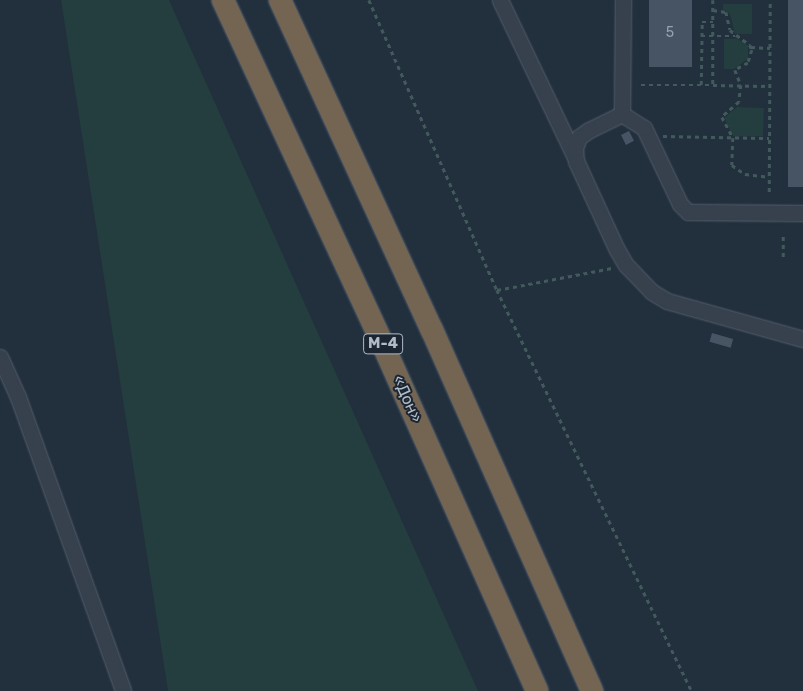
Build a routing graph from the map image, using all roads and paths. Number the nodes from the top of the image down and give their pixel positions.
1 (223, 0) edge
2 (280, 0) edge
3 (369, 0) edge
4 (500, 0) edge
5 (623, 0) edge
6 (714, 0) edge
7 (770, 0) edge
8 (713, 10) junction
9 (713, 22) junction
10 (702, 36) junction
11 (713, 36) junction
12 (737, 36) junction
13 (751, 47) junction
14 (770, 48) junction
15 (642, 85) dead end
16 (701, 85) junction
17 (713, 85) junction
18 (742, 86) junction
19 (769, 86) junction
20 (622, 114) junction
21 (657, 136) dead end
22 (733, 138) junction
23 (769, 138) junction
24 (576, 161) junction
25 (769, 177) junction
26 (769, 192) dead end
27 (803, 214) edge
28 (783, 233) dead end
29 (783, 257) dead end
30 (626, 265) junction
31 (497, 290) junction
32 (803, 339) edge
33 (0, 357) edge
34 (123, 691) edge
35 (537, 691) edge
36 (592, 691) edge
37 (692, 691) edge

1 - 35 highway, «Дон» / М-4
2 - 36 highway
3 - 31 path
4 - 24 street
5 - 20 street
6 - 8 path
7 - 14 path
8 - 9 path
8 - 12 path
9 - 10 path
9 - 11 path
10 - 11 path
10 - 16 path
11 - 12 path
11 - 17 path
12 - 13 path
13 - 14 path
13 - 18 path
14 - 19 path
15 - 16 path
16 - 17 path
17 - 18 path
18 - 19 path
18 - 22 path
19 - 23 path
20 - 24 street
20 - 27 street
21 - 22 path
22 - 23 path
22 - 25 path
23 - 25 path
24 - 30 street
25 - 26 path
28 - 29 path
30 - 31 path
30 - 32 street
31 - 37 path
33 - 34 street

